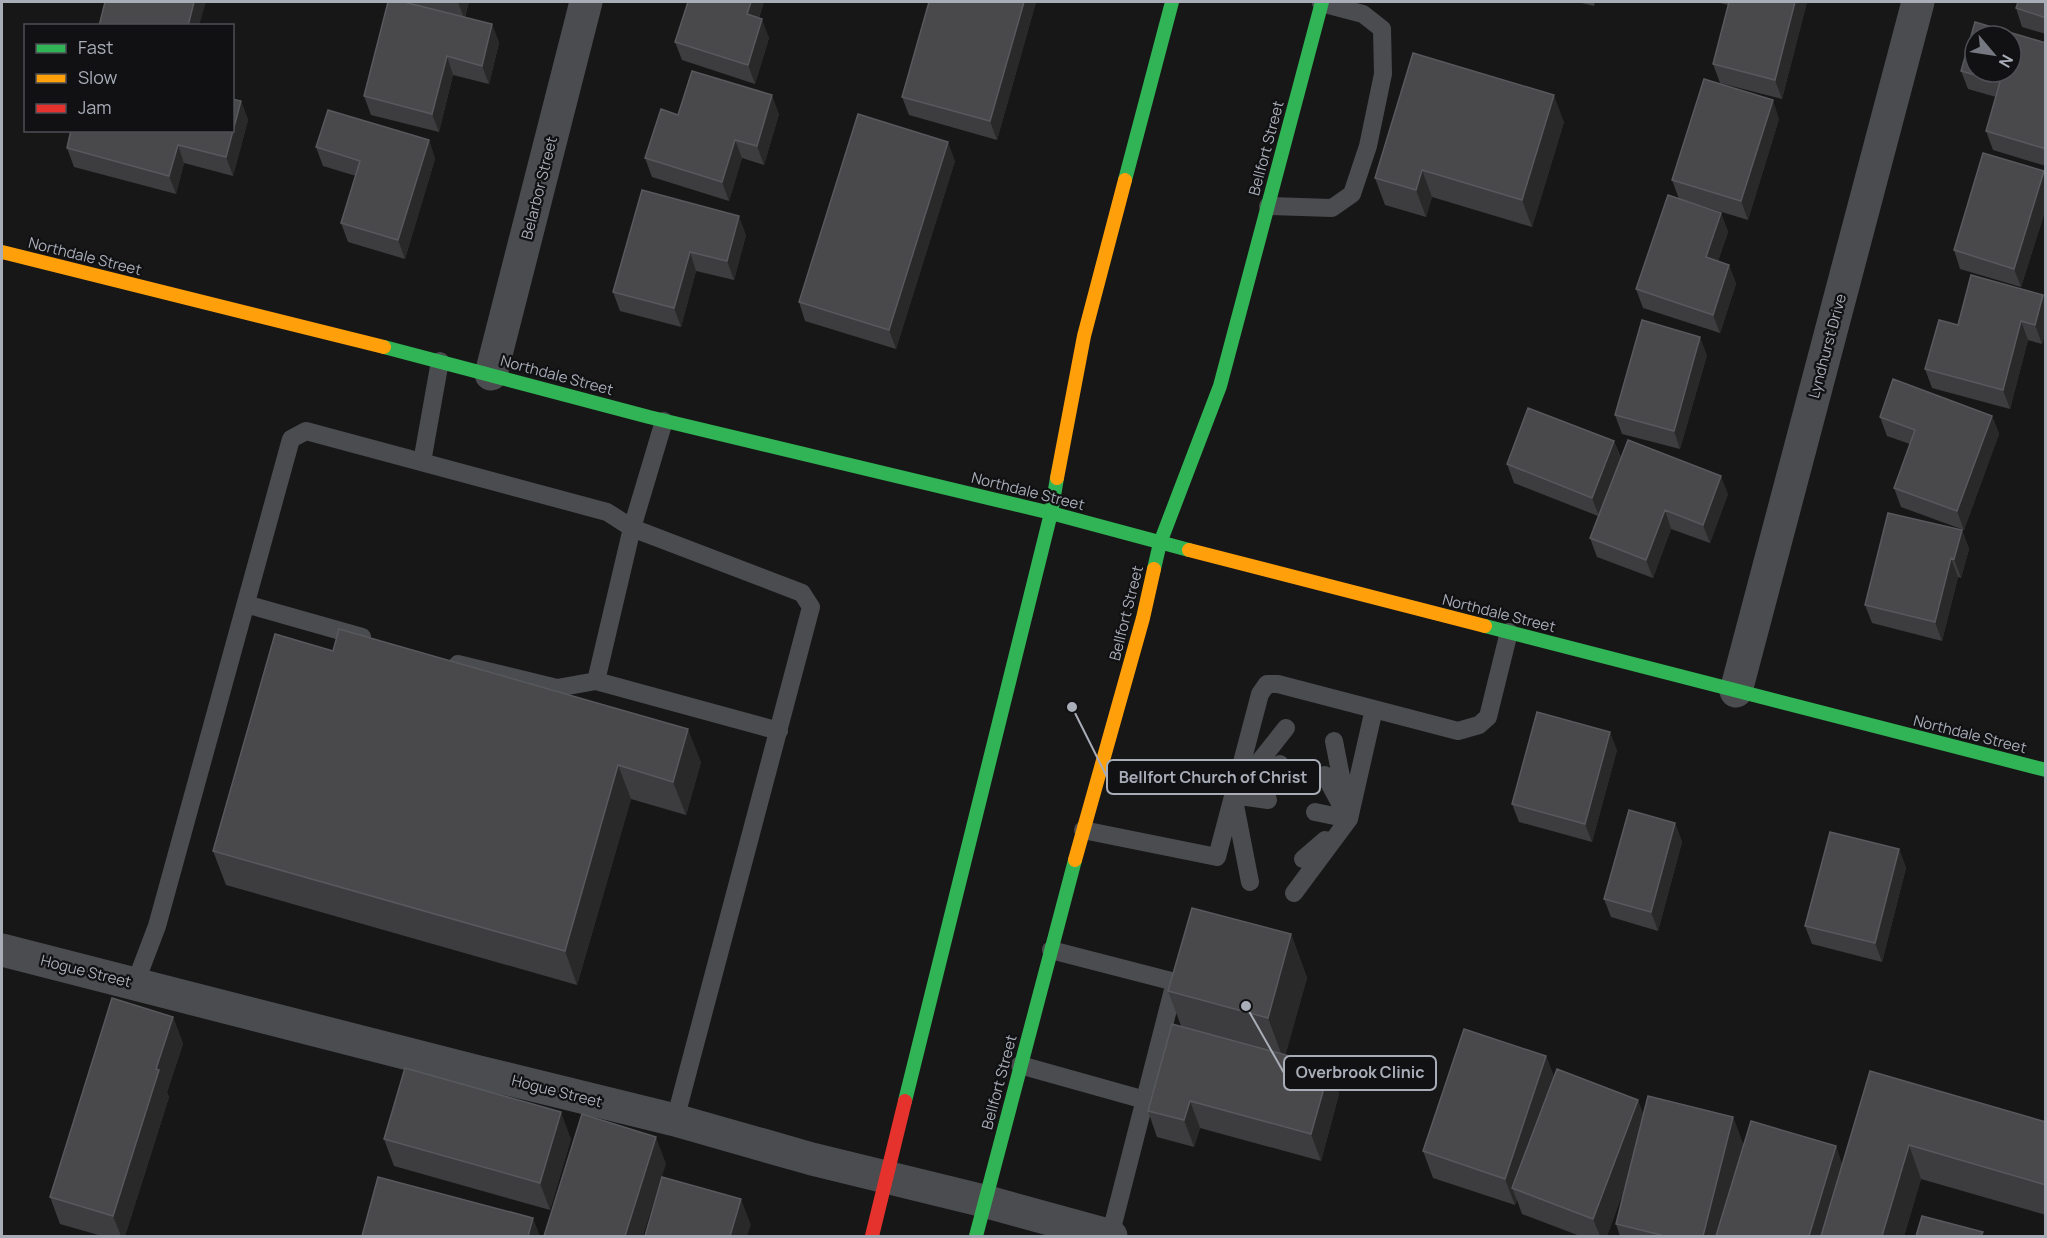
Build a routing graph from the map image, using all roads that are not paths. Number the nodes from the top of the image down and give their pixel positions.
1 (586, 2) edge
2 (1172, 2) edge
3 (1322, 2) edge
4 (1918, 2) edge
5 (1268, 206) junction
6 (2, 252) edge
7 (440, 361) junction
8 (491, 374) junction
9 (664, 421) junction
10 (422, 462) junction
11 (1051, 513) junction
12 (632, 528) junction
13 (1160, 543) junction
14 (246, 604) junction
15 (1509, 632) junction
16 (382, 642) edge
17 (439, 658) edge
18 (596, 681) junction
19 (1736, 691) junction
20 (1374, 709) junction
21 (1286, 728) dead end
22 (778, 731) junction
23 (1334, 741) dead end
24 (1280, 764) dead end
25 (2046, 770) edge
26 (1325, 775) dead end
27 (1233, 795) junction
28 (1268, 800) dead end
29 (1315, 812) dead end
30 (1349, 819) junction
31 (1083, 830) junction
32 (1256, 846) dead end
33 (1303, 859) dead end
34 (1250, 882) dead end
35 (1294, 893) dead end
36 (2, 950) edge
37 (1051, 950) junction
38 (135, 984) junction
39 (1020, 1065) junction
40 (1145, 1100) junction
41 (675, 1120) junction
42 (888, 1177) junction
43 (984, 1201) junction
44 (872, 1236) edge
45 (976, 1236) edge
46 (1111, 1236) edge

1 - 8 street, Belarbor Street
2 - 11 main road
3 - 5 main road, Bellfort Street
3 - 5 lane
4 - 19 street, Lyndhurst Drive
5 - 13 main road, Bellfort Street
6 - 7 main road, Northdale Street
7 - 8 main road, Northdale Street
7 - 10 lane
8 - 9 main road, Northdale Street
9 - 11 main road, Northdale Street
9 - 12 lane
10 - 12 lane
10 - 14 lane
11 - 13 main road, Northdale Street
11 - 42 main road
12 - 18 lane
12 - 22 lane
13 - 15 main road, Northdale Street
13 - 31 main road, Bellfort Street
14 - 16 lane
14 - 38 lane
15 - 19 main road, Northdale Street
15 - 20 lane
17 - 18 lane
18 - 22 lane
19 - 25 main road, Northdale Street
20 - 27 lane
20 - 30 lane
21 - 27 lane
22 - 41 lane
23 - 30 lane
24 - 27 lane
26 - 30 lane
27 - 28 lane
27 - 31 lane
27 - 32 lane
27 - 34 lane
29 - 30 lane
30 - 33 lane
30 - 35 lane
31 - 37 main road, Bellfort Street
36 - 38 street, Hogue Street
37 - 39 main road, Bellfort Street
37 - 40 lane
38 - 41 street, Hogue Street
39 - 40 lane
39 - 43 main road, Bellfort Street
40 - 46 lane
41 - 42 street, Hogue Street
42 - 43 street, Hogue Street
42 - 44 main road
43 - 45 main road, Bellfort Street
43 - 46 street, Hogue Street

